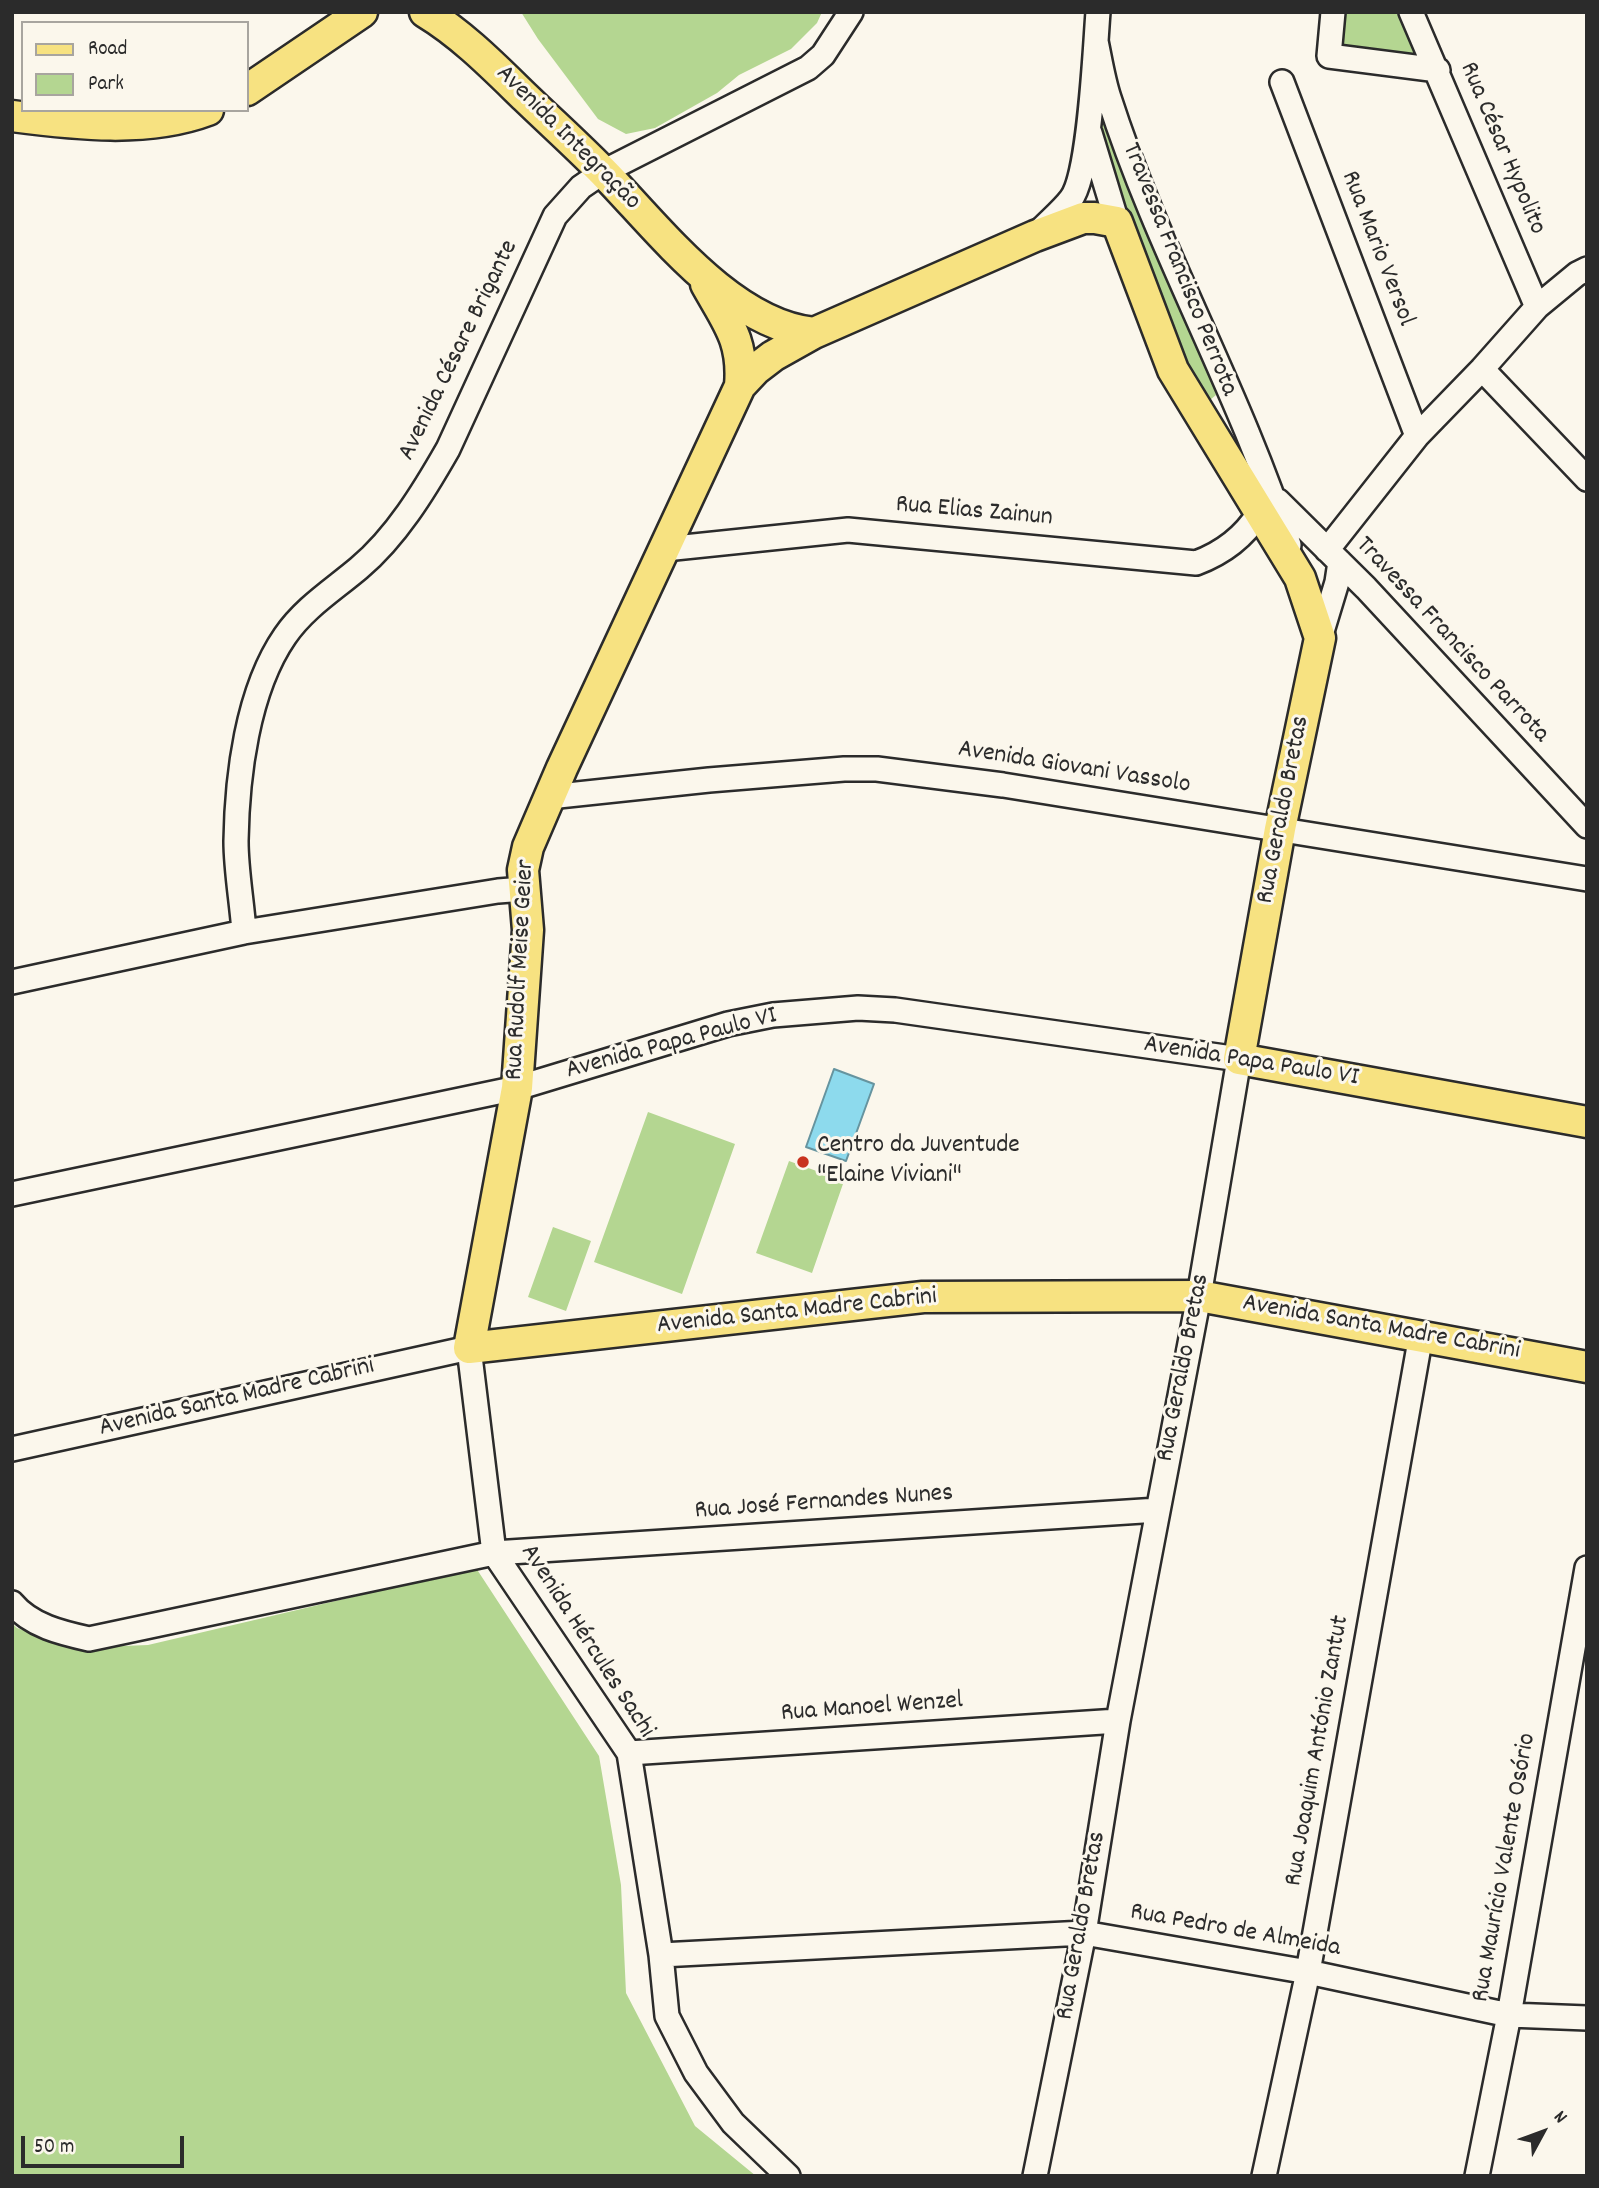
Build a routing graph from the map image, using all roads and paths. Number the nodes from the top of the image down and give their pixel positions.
1 (362, 12) edge
2 (425, 12) edge
3 (851, 12) edge
4 (1098, 12) edge
5 (1333, 12) edge
6 (1411, 12) edge
7 (1096, 41) junction
8 (1437, 70) junction
9 (1282, 82) dead end
10 (248, 89) edge
11 (200, 112) edge
12 (12, 116) edge
13 (1088, 126) junction
14 (603, 172) junction
15 (1117, 222) junction
16 (1035, 236) junction
17 (1582, 272) edge
18 (701, 274) junction
19 (1537, 307) junction
20 (814, 333) junction
21 (1482, 369) junction
22 (740, 386) junction
23 (1417, 436) junction
24 (1587, 479) edge
25 (1266, 504) junction
26 (665, 549) junction
27 (1333, 556) junction
28 (1320, 638) junction
29 (549, 797) junction
30 (1587, 826) edge
31 (1280, 829) junction
32 (1587, 879) edge
33 (524, 889) junction
34 (244, 932) junction
35 (12, 982) edge
36 (1239, 1059) junction
37 (517, 1088) junction
38 (1587, 1122) edge
39 (12, 1194) edge
40 (1199, 1296) junction
41 (1421, 1335) junction
42 (469, 1348) junction
43 (1587, 1367) edge
44 (12, 1449) edge
45 (1158, 1510) junction
46 (494, 1553) junction
47 (1587, 1568) edge
48 (12, 1603) edge
49 (1118, 1721) junction
50 (629, 1753) junction
51 (1084, 1933) junction
52 (661, 1955) junction
53 (1308, 1972) junction
54 (1509, 2015) junction
55 (1587, 2018) edge
56 (788, 2176) edge
57 (1035, 2176) edge
58 (1264, 2176) edge
59 (1476, 2176) edge

1 - 10 main road
2 - 14 main road, Avenida Integração
3 - 14 street, Avenida Césare Brigante
4 - 7 street
5 - 8 street
6 - 8 street, Rua César Hypolito
7 - 13 street
7 - 25 street, Travessa Francisco Perrota
8 - 19 street, Rua César Hypolito
9 - 23 street, Rua Mario Versol
11 - 12 main road
13 - 15 street, Travessa Francisco Perrota
13 - 16 street
14 - 18 main road, Avenida Integração
14 - 34 street, Avenida Césare Brigante
15 - 16 main road
15 - 25 main road, Travessa Francisco Perrota
16 - 20 main road
17 - 19 street, Rua Geraldo Bretas
18 - 20 main road, Avenida Integração
18 - 22 main road, Avenida Integração
19 - 21 street, Rua Geraldo Bretas
20 - 22 main road
21 - 23 street, Rua Geraldo Bretas
21 - 24 street
22 - 26 main road, Rua Rudolf Meise Geier
23 - 27 street, Rua Geraldo Bretas
25 - 26 street, Rua Elias Zainun
25 - 27 street, Travessa Francisco Parrota
25 - 28 main road, Travessa Francisco Perrota
26 - 29 main road, Rua Rudolf Meise Geier
27 - 28 street, Rua Geraldo Bretas
27 - 30 street, Travessa Francisco Parrota
28 - 31 main road, Rua Geraldo Bretas
29 - 31 street, Avenida Giovani Vassolo
29 - 33 main road, Rua Rudolf Meise Geier
31 - 32 street, Avenida Giovani Vassolo
31 - 36 main road, Rua Geraldo Bretas
33 - 34 street
33 - 37 main road, Rua Rudolf Meise Geier
34 - 35 street
36 - 37 street, Avenida Papa Paulo VI
36 - 38 main road, Avenida Papa Paulo VI
36 - 40 street, Rua Geraldo Bretas
37 - 39 street, Avenida Papa Paulo VI
37 - 42 main road, Rua Rudolf Meise Geier
40 - 41 main road, Avenida Santa Madre Cabrini
40 - 42 main road, Avenida Santa Madre Cabrini
40 - 45 street, Rua Geraldo Bretas
41 - 43 main road, Avenida Santa Madre Cabrini
41 - 53 street, Rua Joaquim António Zantut
42 - 44 street, Avenida Santa Madre Cabrini
42 - 46 street, Rua Rudolf Meise Geier
45 - 46 street, Rua José Fernandes Nunes
45 - 49 street, Rua Geraldo Bretas
46 - 48 street, Avenida Hércules Sachi
46 - 50 street, Avenida Hércules Sachi
47 - 54 street, Rua Maurício Valente Osório
49 - 50 street, Rua Manoel Wenzel
49 - 51 street, Rua Geraldo Bretas
50 - 52 street, Avenida Hércules Sachi
51 - 52 street, Rua Pedro de Almeida
51 - 53 street, Rua Pedro de Almeida
51 - 57 street, Rua Geraldo Bretas
52 - 56 street, Avenida Hércules Sachi
53 - 54 street, Rua Pedro de Almeida
53 - 58 street, Rua Joaquim António Zantut
54 - 55 street, Rua Pedro de Almeida
54 - 59 street, Rua Maurício Valente Osório

